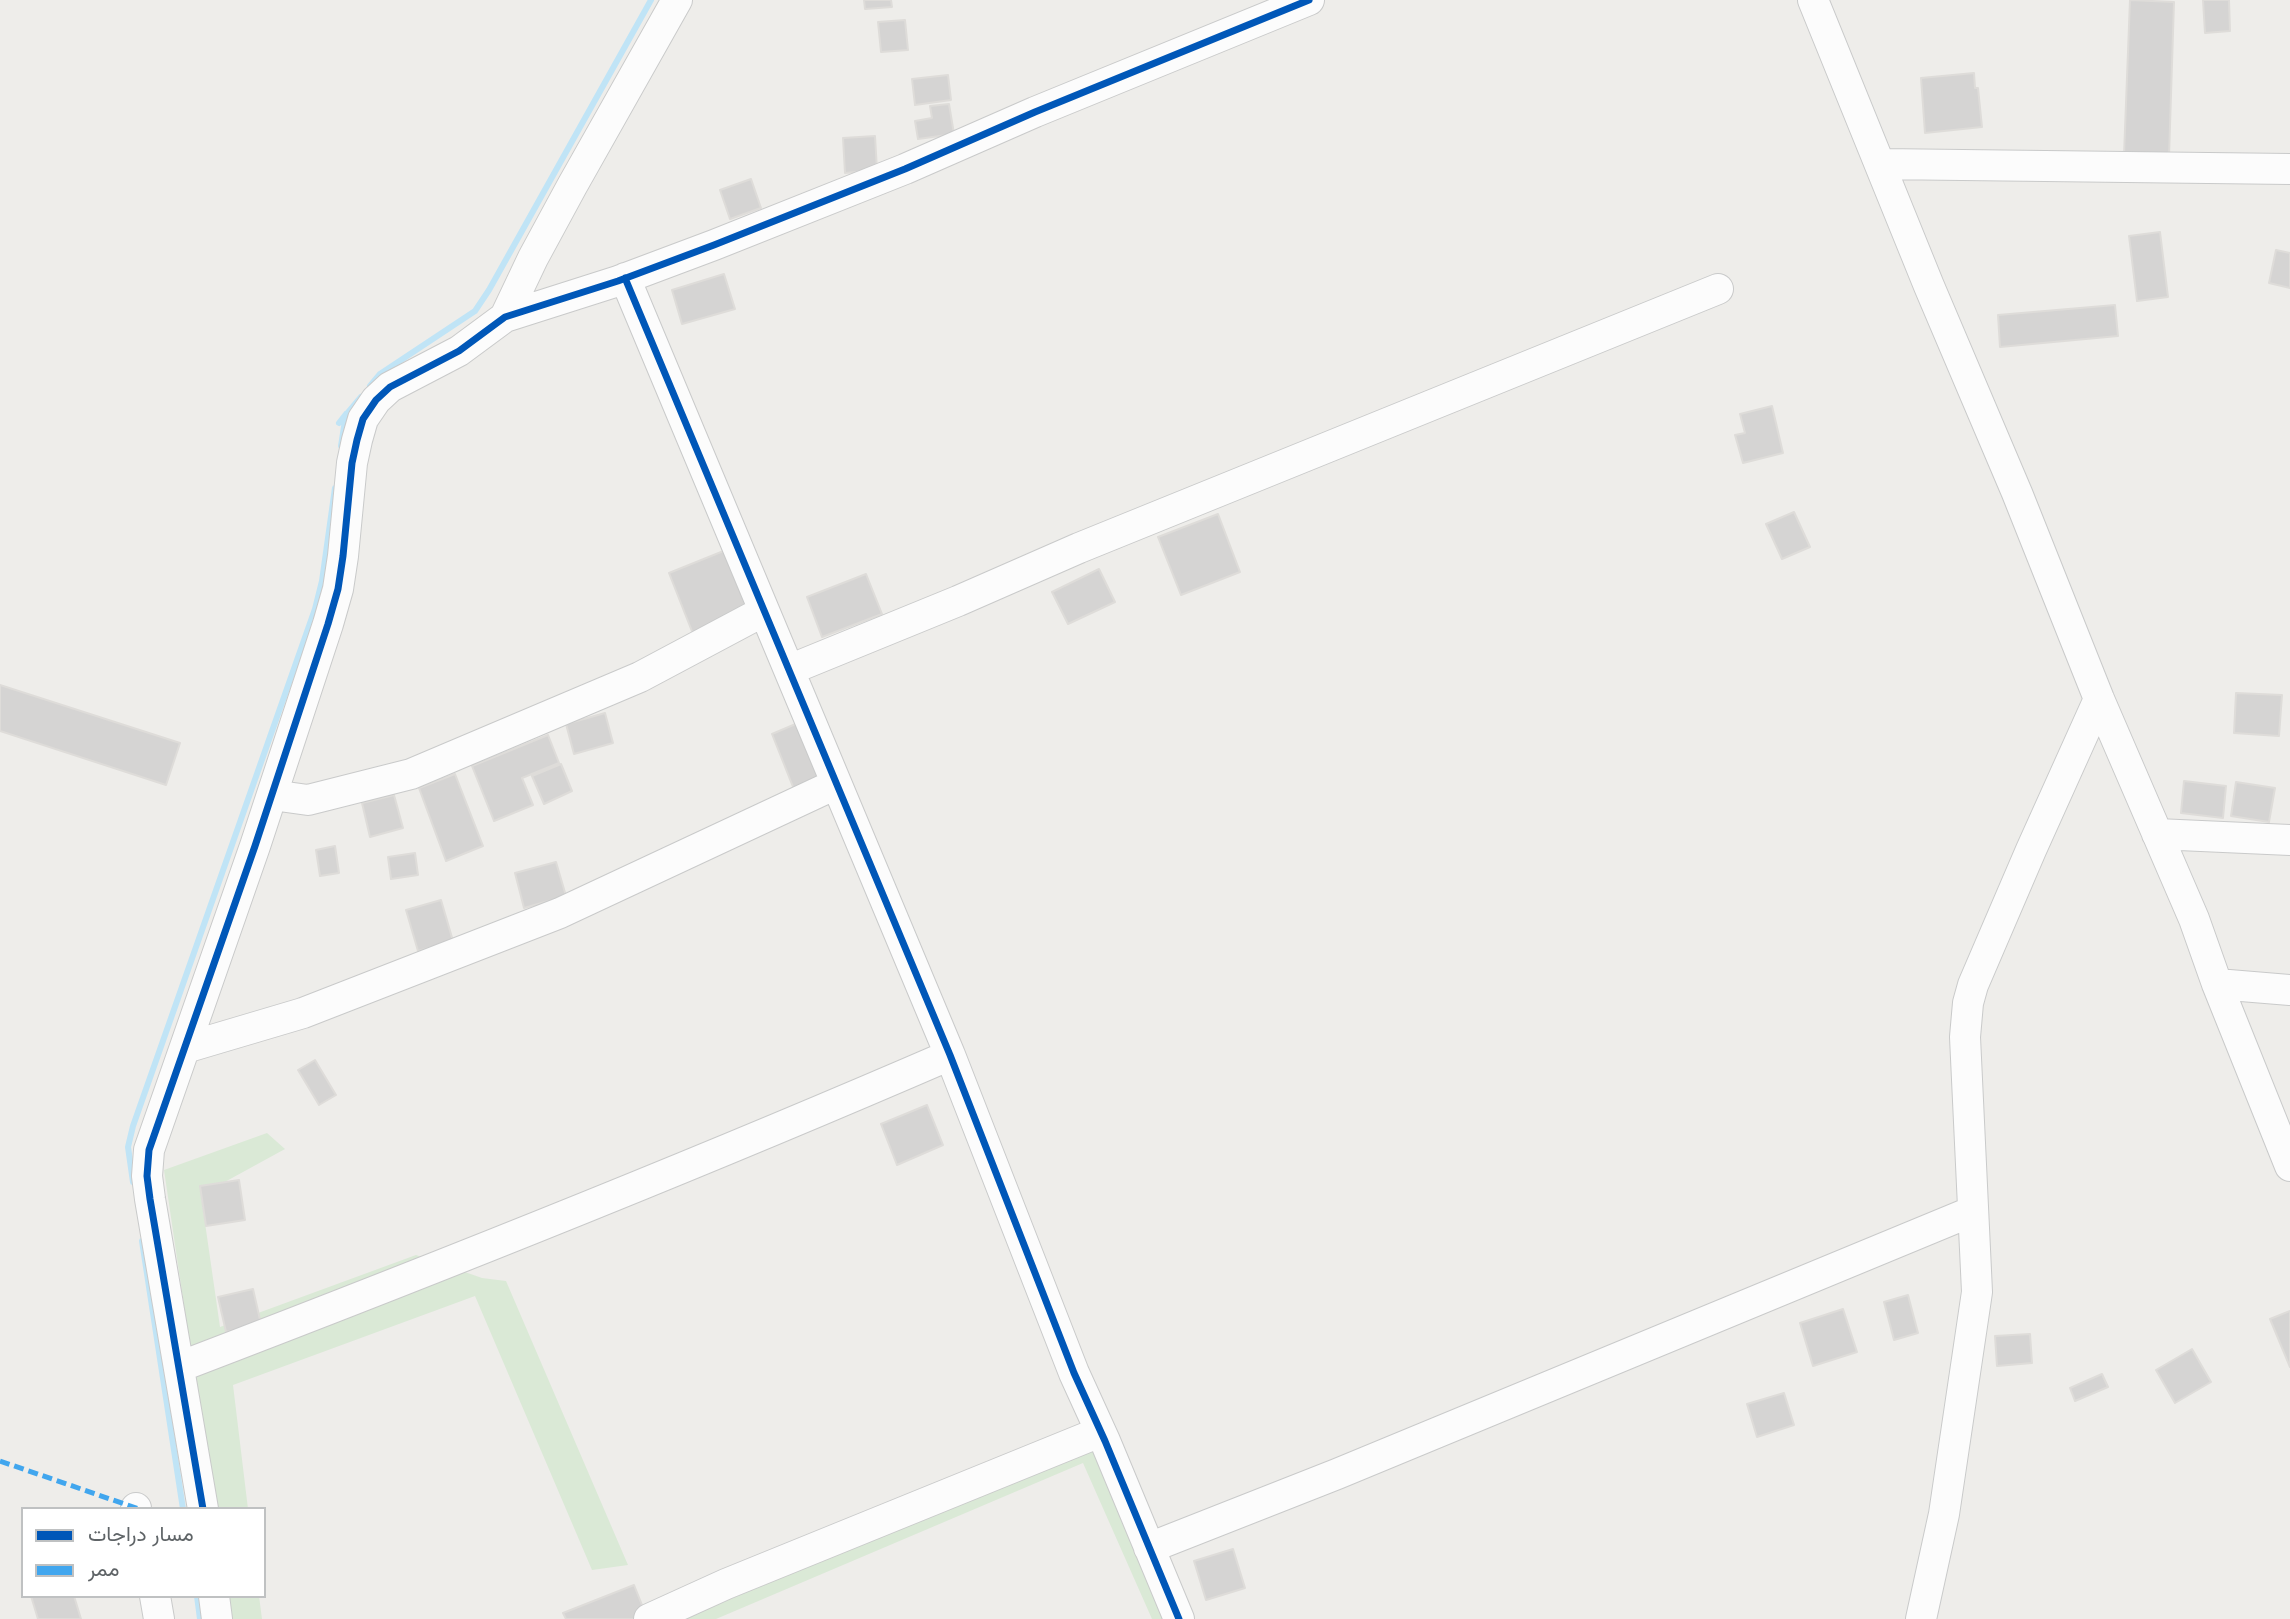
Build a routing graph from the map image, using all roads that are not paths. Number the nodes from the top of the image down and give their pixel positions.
1 (677, 0) edge
2 (1309, 0) edge
3 (1813, 0) edge
4 (1881, 164) junction
5 (2290, 169) edge
6 (625, 278) junction
7 (1717, 289) dead end
8 (505, 317) junction
9 (764, 611) junction
10 (789, 670) junction
11 (2099, 699) junction
12 (836, 784) junction
13 (272, 795) junction
14 (2157, 834) junction
15 (2290, 840) edge
16 (2217, 984) junction
17 (2290, 989) edge
18 (185, 1048) junction
19 (950, 1055) junction
20 (2290, 1166) edge
21 (1973, 1211) junction
22 (179, 1367) junction
23 (1100, 1432) junction
24 (203, 1507) edge
25 (1149, 1548) junction
26 (155, 1598) edge
27 (214, 1598) edge
28 (159, 1619) edge
29 (218, 1619) edge
30 (649, 1619) edge
31 (1179, 1619) edge
32 (1922, 1619) edge

1 - 8 street
2 - 6 street
3 - 4 street
4 - 5 street
4 - 11 street
6 - 8 street
6 - 9 street
7 - 10 street
8 - 13 street
9 - 10 street
9 - 13 street
10 - 12 street
11 - 14 street
11 - 21 street
12 - 18 street
12 - 19 street
13 - 18 street
14 - 15 street
14 - 16 street
16 - 17 street
16 - 20 street
18 - 22 street
19 - 22 street
19 - 23 street
21 - 25 street
21 - 32 street
22 - 24 street
23 - 25 street
23 - 30 street
25 - 31 street
26 - 28 street
27 - 29 street

